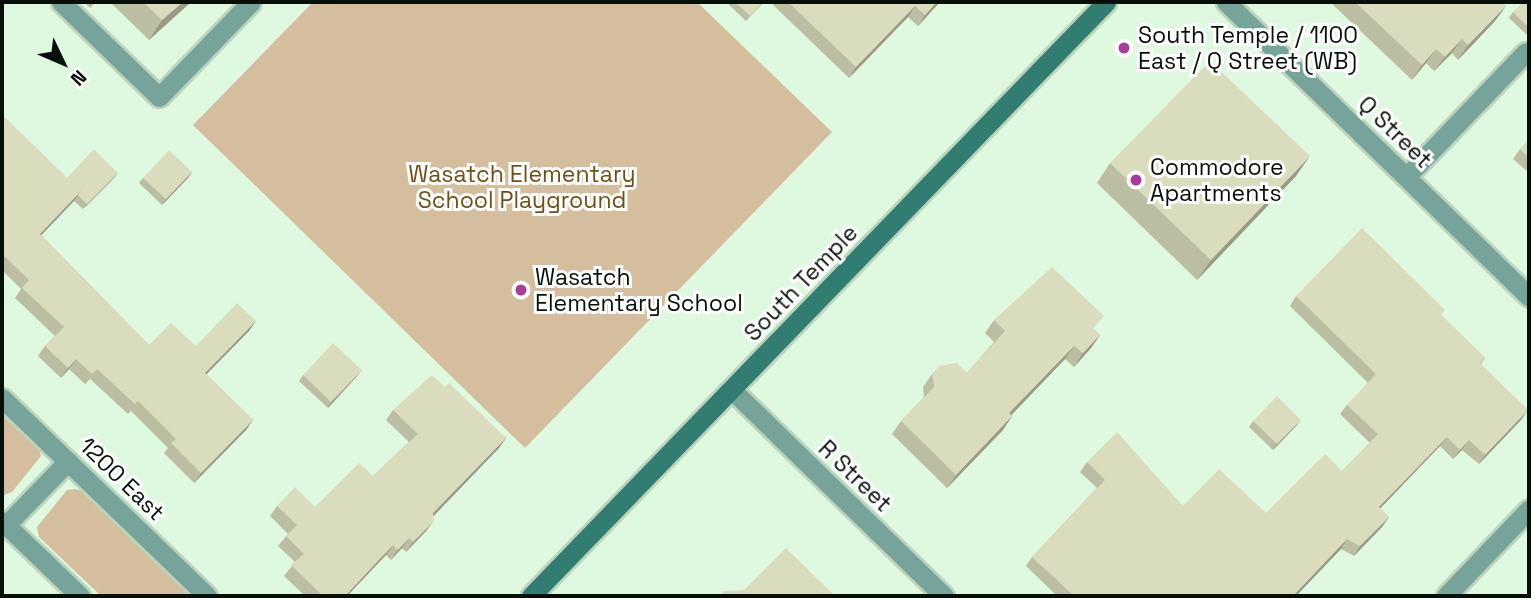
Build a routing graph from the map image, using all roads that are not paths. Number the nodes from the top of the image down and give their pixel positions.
1 (61, 2) edge
2 (251, 2) edge
3 (1106, 2) edge
4 (1226, 2) edge
5 (1525, 52) dead end
6 (1406, 177) junction
7 (1529, 297) edge
8 (732, 390) junction
9 (2, 398) edge
10 (68, 461) junction
11 (1529, 509) edge
12 (4, 523) edge
13 (80, 596) edge
14 (207, 596) edge
15 (531, 596) edge
16 (944, 596) edge
17 (1446, 596) edge

1 - 2 street
3 - 8 main road, South Temple
4 - 6 street, Q Street
5 - 6 street
6 - 7 street, Q Street
8 - 15 main road, South Temple
8 - 16 street, R Street
9 - 10 street, 1200 East
10 - 12 street
10 - 14 street, 1200 East
11 - 17 street
12 - 13 street

